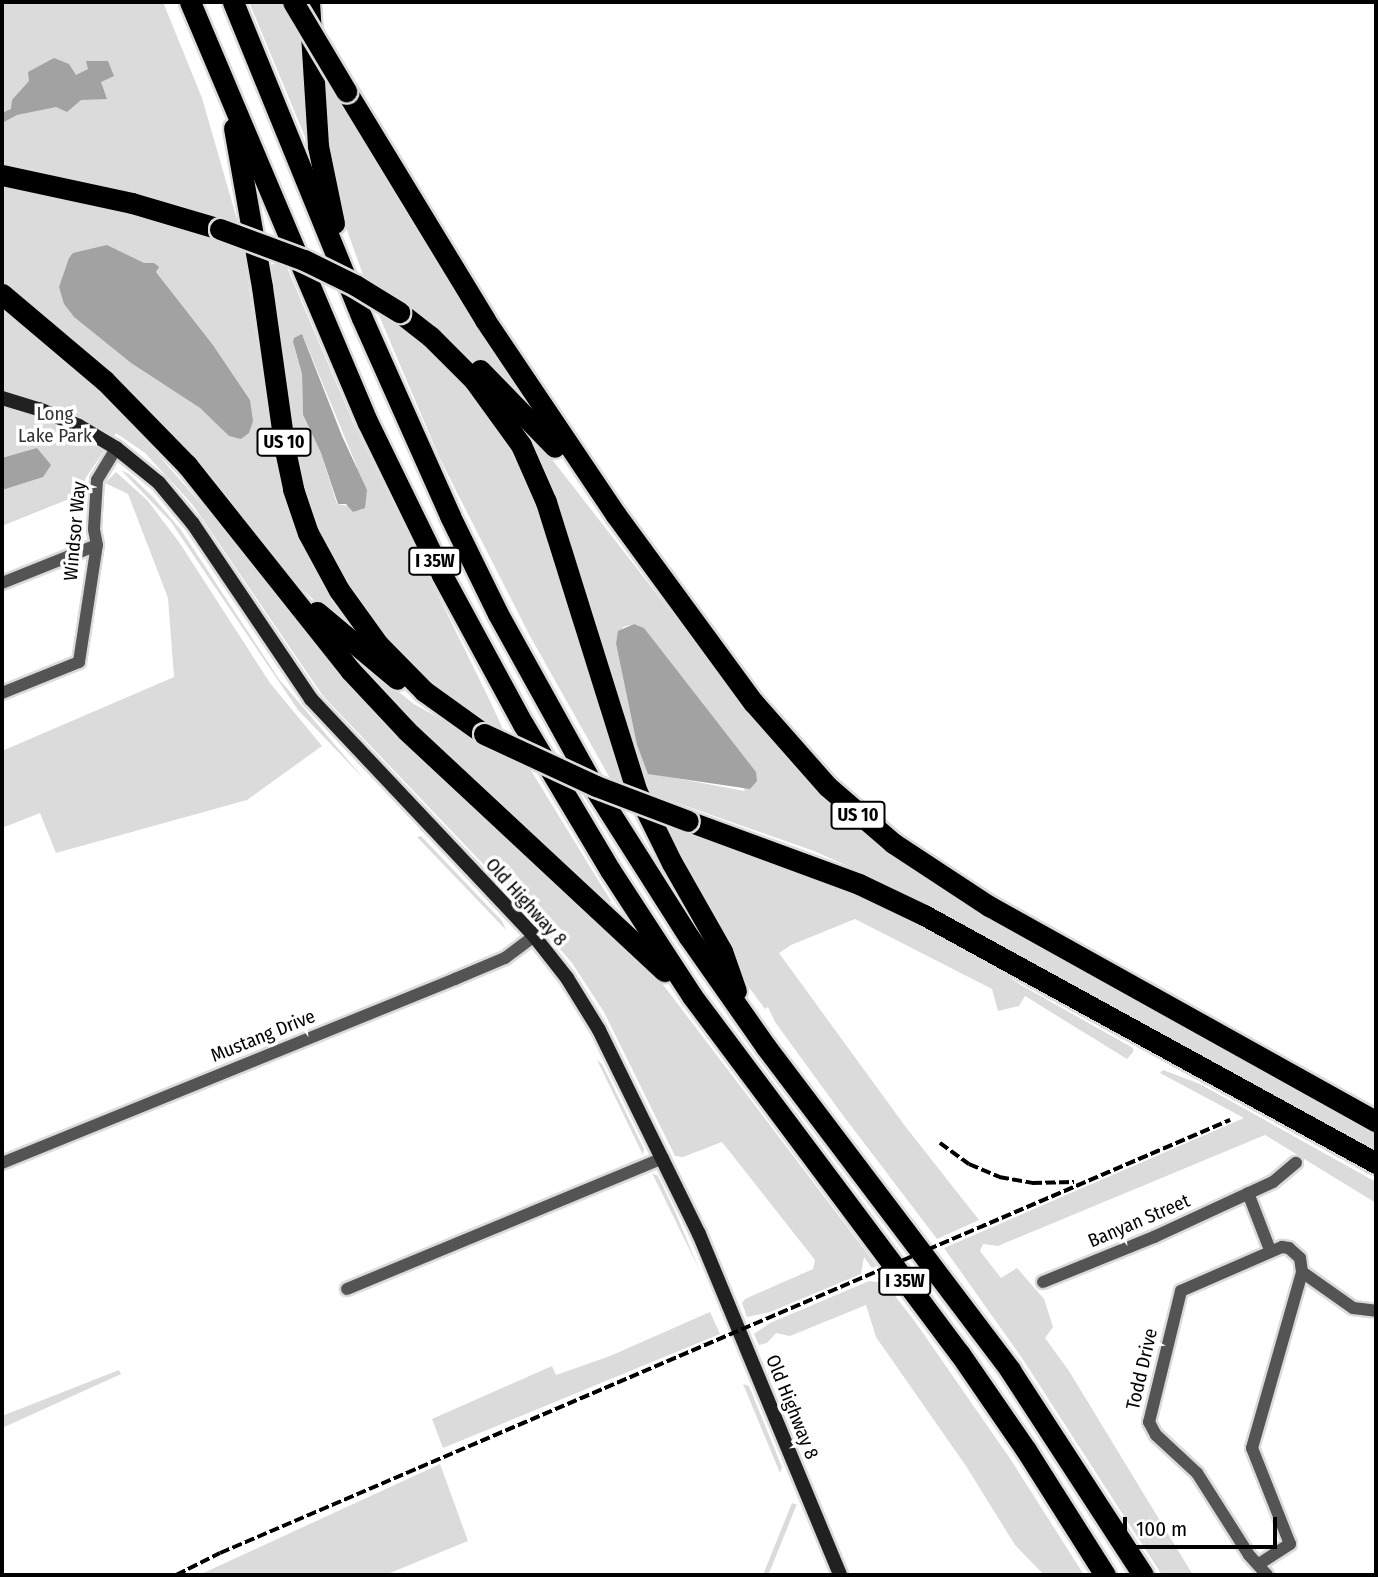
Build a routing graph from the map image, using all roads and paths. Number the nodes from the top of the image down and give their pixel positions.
1 (190, 2) edge
2 (233, 2) edge
3 (293, 2) edge
4 (309, 2) edge
5 (230, 99) junction
6 (2, 175) edge
7 (348, 283) junction
8 (2, 294) edge
9 (399, 312) junction
10 (2, 398) edge
11 (116, 448) junction
12 (616, 515) junction
13 (238, 526) junction
14 (97, 545) junction
15 (2, 583) edge
16 (2, 693) edge
17 (477, 729) junction
18 (534, 936) junction
19 (692, 996) junction
20 (745, 1017) junction
21 (1376, 1121) edge
22 (663, 1158) junction
23 (2, 1163) edge
24 (1296, 1163) dead end
25 (1376, 1163) edge
26 (1248, 1192) junction
27 (1270, 1250) junction
28 (1302, 1272) junction
29 (1043, 1282) dead end
30 (347, 1289) dead end
31 (1376, 1311) edge
32 (1263, 1570) edge
33 (840, 1575) edge
34 (1105, 1575) edge
35 (1145, 1575) edge

1 - 5 highway, I 35W
2 - 7 highway, I 35W
3 - 12 highway, US 10, bridge
4 - 7 highway
5 - 17 highway, US 10
5 - 19 highway, I 35W
6 - 9 highway, bridge
7 - 20 highway, I 35W
8 - 13 highway
9 - 12 highway
9 - 20 highway
10 - 11 street, Old Highway 8
11 - 14 street, Windsor Way
11 - 18 street, Old Highway 8
12 - 21 highway, US 10
13 - 17 highway
13 - 19 highway
14 - 15 street
14 - 16 street, Windsor Way
17 - 25 highway, US 10, bridge
18 - 22 street, Old Highway 8
18 - 23 street, Mustang Drive
19 - 34 highway, I 35W
20 - 35 highway, I 35W
22 - 30 street
22 - 33 street, Old Highway 8
24 - 26 street, Banyan Street
26 - 27 street
26 - 29 street, Banyan Street
27 - 28 street
27 - 32 street, Todd Drive
28 - 31 street
28 - 32 street, Todd Drive

